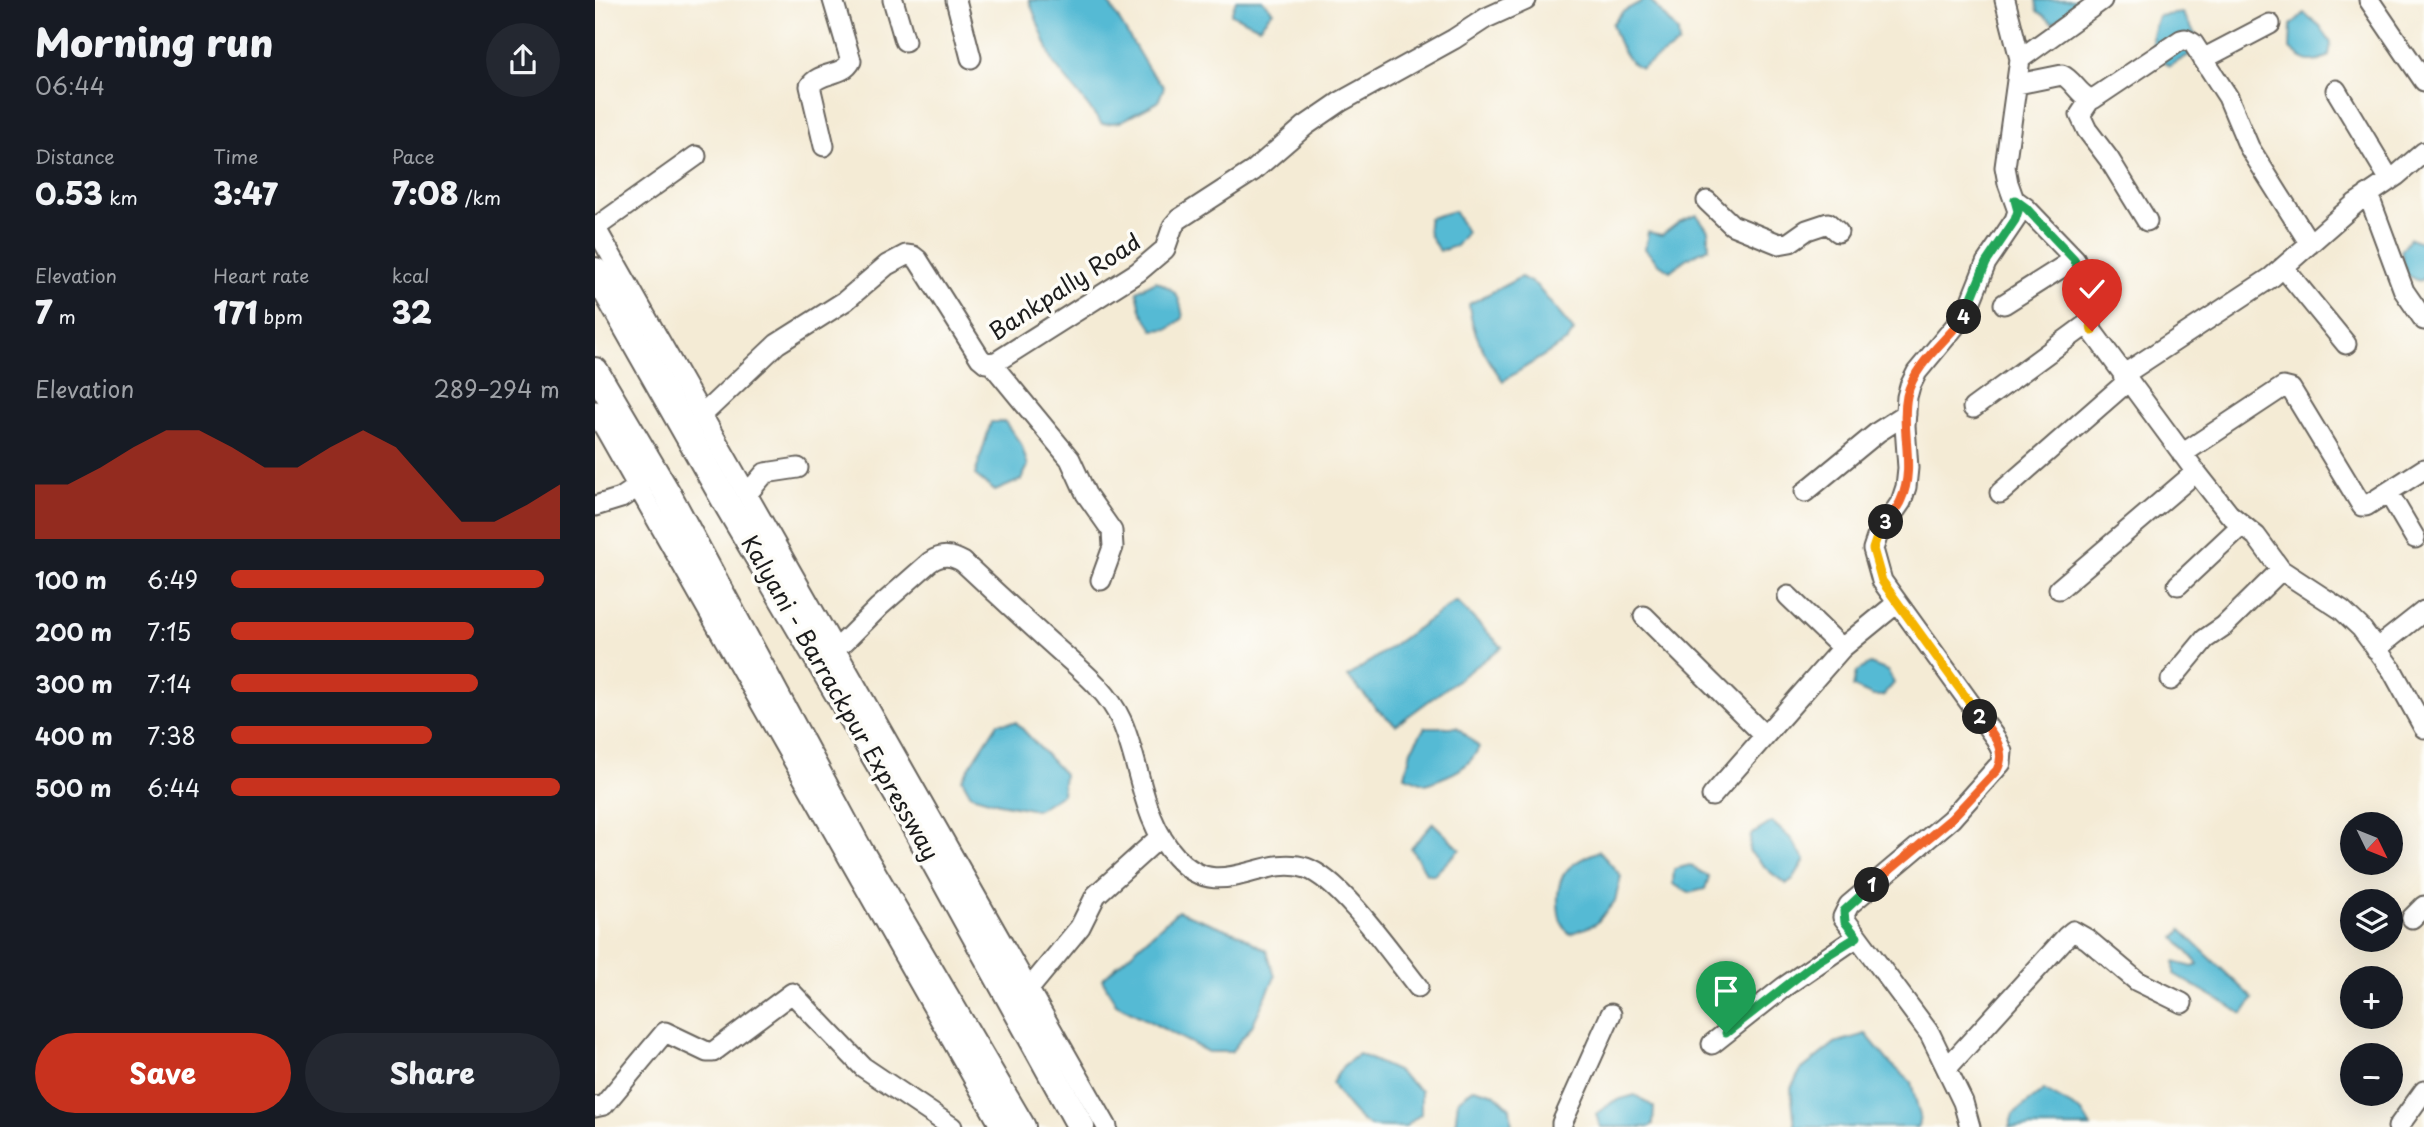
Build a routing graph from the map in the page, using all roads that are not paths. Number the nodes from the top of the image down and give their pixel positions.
1 (833, 0) edge
2 (893, 0) edge
3 (956, 0) edge
4 (1526, 0) edge
5 (2005, 0) edge
6 (2102, 0) edge
7 (2369, 0) edge
8 (2270, 24) dead end
9 (905, 41) dead end
10 (971, 58) dead end
11 (2020, 59) junction
12 (2203, 59) junction
13 (2424, 81) edge
14 (2018, 84) junction
15 (2336, 90) dead end
16 (2089, 100) junction
17 (824, 146) dead end
18 (2424, 152) edge
19 (696, 156) dead end
20 (2389, 180) junction
21 (2368, 194) junction
22 (2015, 200) junction
23 (1707, 201) dead end
24 (2147, 221) dead end
25 (595, 227) edge
26 (1837, 232) dead end
27 (2310, 244) junction
28 (2074, 259) junction
29 (2283, 267) junction
30 (595, 271) edge
31 (2418, 300) edge
32 (2004, 304) dead end
33 (2424, 320) edge
34 (2090, 322) junction
35 (2346, 344) dead end
36 (991, 363) junction
37 (595, 371) edge
38 (2125, 378) junction
39 (1973, 408) dead end
40 (595, 411) edge
41 (1906, 414) junction
42 (701, 416) junction
43 (2182, 454) junction
44 (798, 468) dead end
45 (2424, 469) edge
46 (2196, 472) junction
47 (639, 486) junction
48 (1805, 492) dead end
49 (2388, 492) junction
50 (2000, 493) dead end
51 (747, 494) junction
52 (595, 506) edge
53 (2242, 525) junction
54 (2415, 538) dead end
55 (2281, 570) junction
56 (1101, 580) dead end
57 (2178, 585) dead end
58 (2059, 589) dead end
59 (1788, 596) dead end
60 (1897, 603) junction
61 (2424, 611) edge
62 (1644, 616) dead end
63 (833, 648) junction
64 (1842, 648) junction
65 (2376, 649) junction
66 (2171, 680) dead end
67 (2422, 722) edge
68 (1764, 735) junction
69 (1711, 796) dead end
70 (1161, 836) junction
71 (1857, 937) junction
72 (1418, 987) dead end
73 (1029, 989) junction
74 (2182, 1003) dead end
75 (1611, 1013) dead end
76 (1711, 1044) dead end
77 (1947, 1068) junction
78 (2424, 1091) edge
79 (595, 1107) edge
80 (1001, 1125) edge
81 (952, 1127) edge
82 (1081, 1127) edge
83 (1107, 1127) edge
84 (1562, 1127) edge
85 (1970, 1127) edge
86 (2398, 1127) edge

1 - 17 street
2 - 9 street
3 - 10 street
4 - 36 street, Bankpally Road
5 - 11 street
6 - 11 street
7 - 13 street
8 - 12 street
11 - 14 street
12 - 16 street
12 - 27 street
14 - 16 street
14 - 22 street
15 - 20 street
16 - 24 street
18 - 20 street
19 - 25 street
20 - 21 street
21 - 27 street
21 - 31 street
22 - 28 street
22 - 41 street
23 - 26 street
25 - 42 street
27 - 29 street
28 - 32 street
28 - 34 street
29 - 35 street
29 - 38 street
30 - 82 highway, Kalyani - Barrackpur Expressway
31 - 33 street
34 - 38 street
34 - 39 street
36 - 42 street, Bankpally Road
36 - 56 street
37 - 80 highway
38 - 43 street
38 - 50 street
40 - 47 street
41 - 48 street
41 - 60 street
42 - 51 street
43 - 46 street
43 - 49 street
44 - 51 street
45 - 49 street
46 - 53 street
46 - 58 street
47 - 52 street
47 - 80 street
49 - 54 street
51 - 63 street
53 - 55 street
53 - 57 street
55 - 65 street
55 - 66 street
59 - 64 street
60 - 64 street
60 - 71 street
61 - 65 street
62 - 68 street
63 - 70 street
63 - 73 street
64 - 68 street
65 - 67 street
68 - 69 street
70 - 72 street
70 - 73 street
71 - 76 street
71 - 77 street
73 - 83 street
74 - 77 street
75 - 84 street
77 - 85 street
78 - 86 street
79 - 81 street

